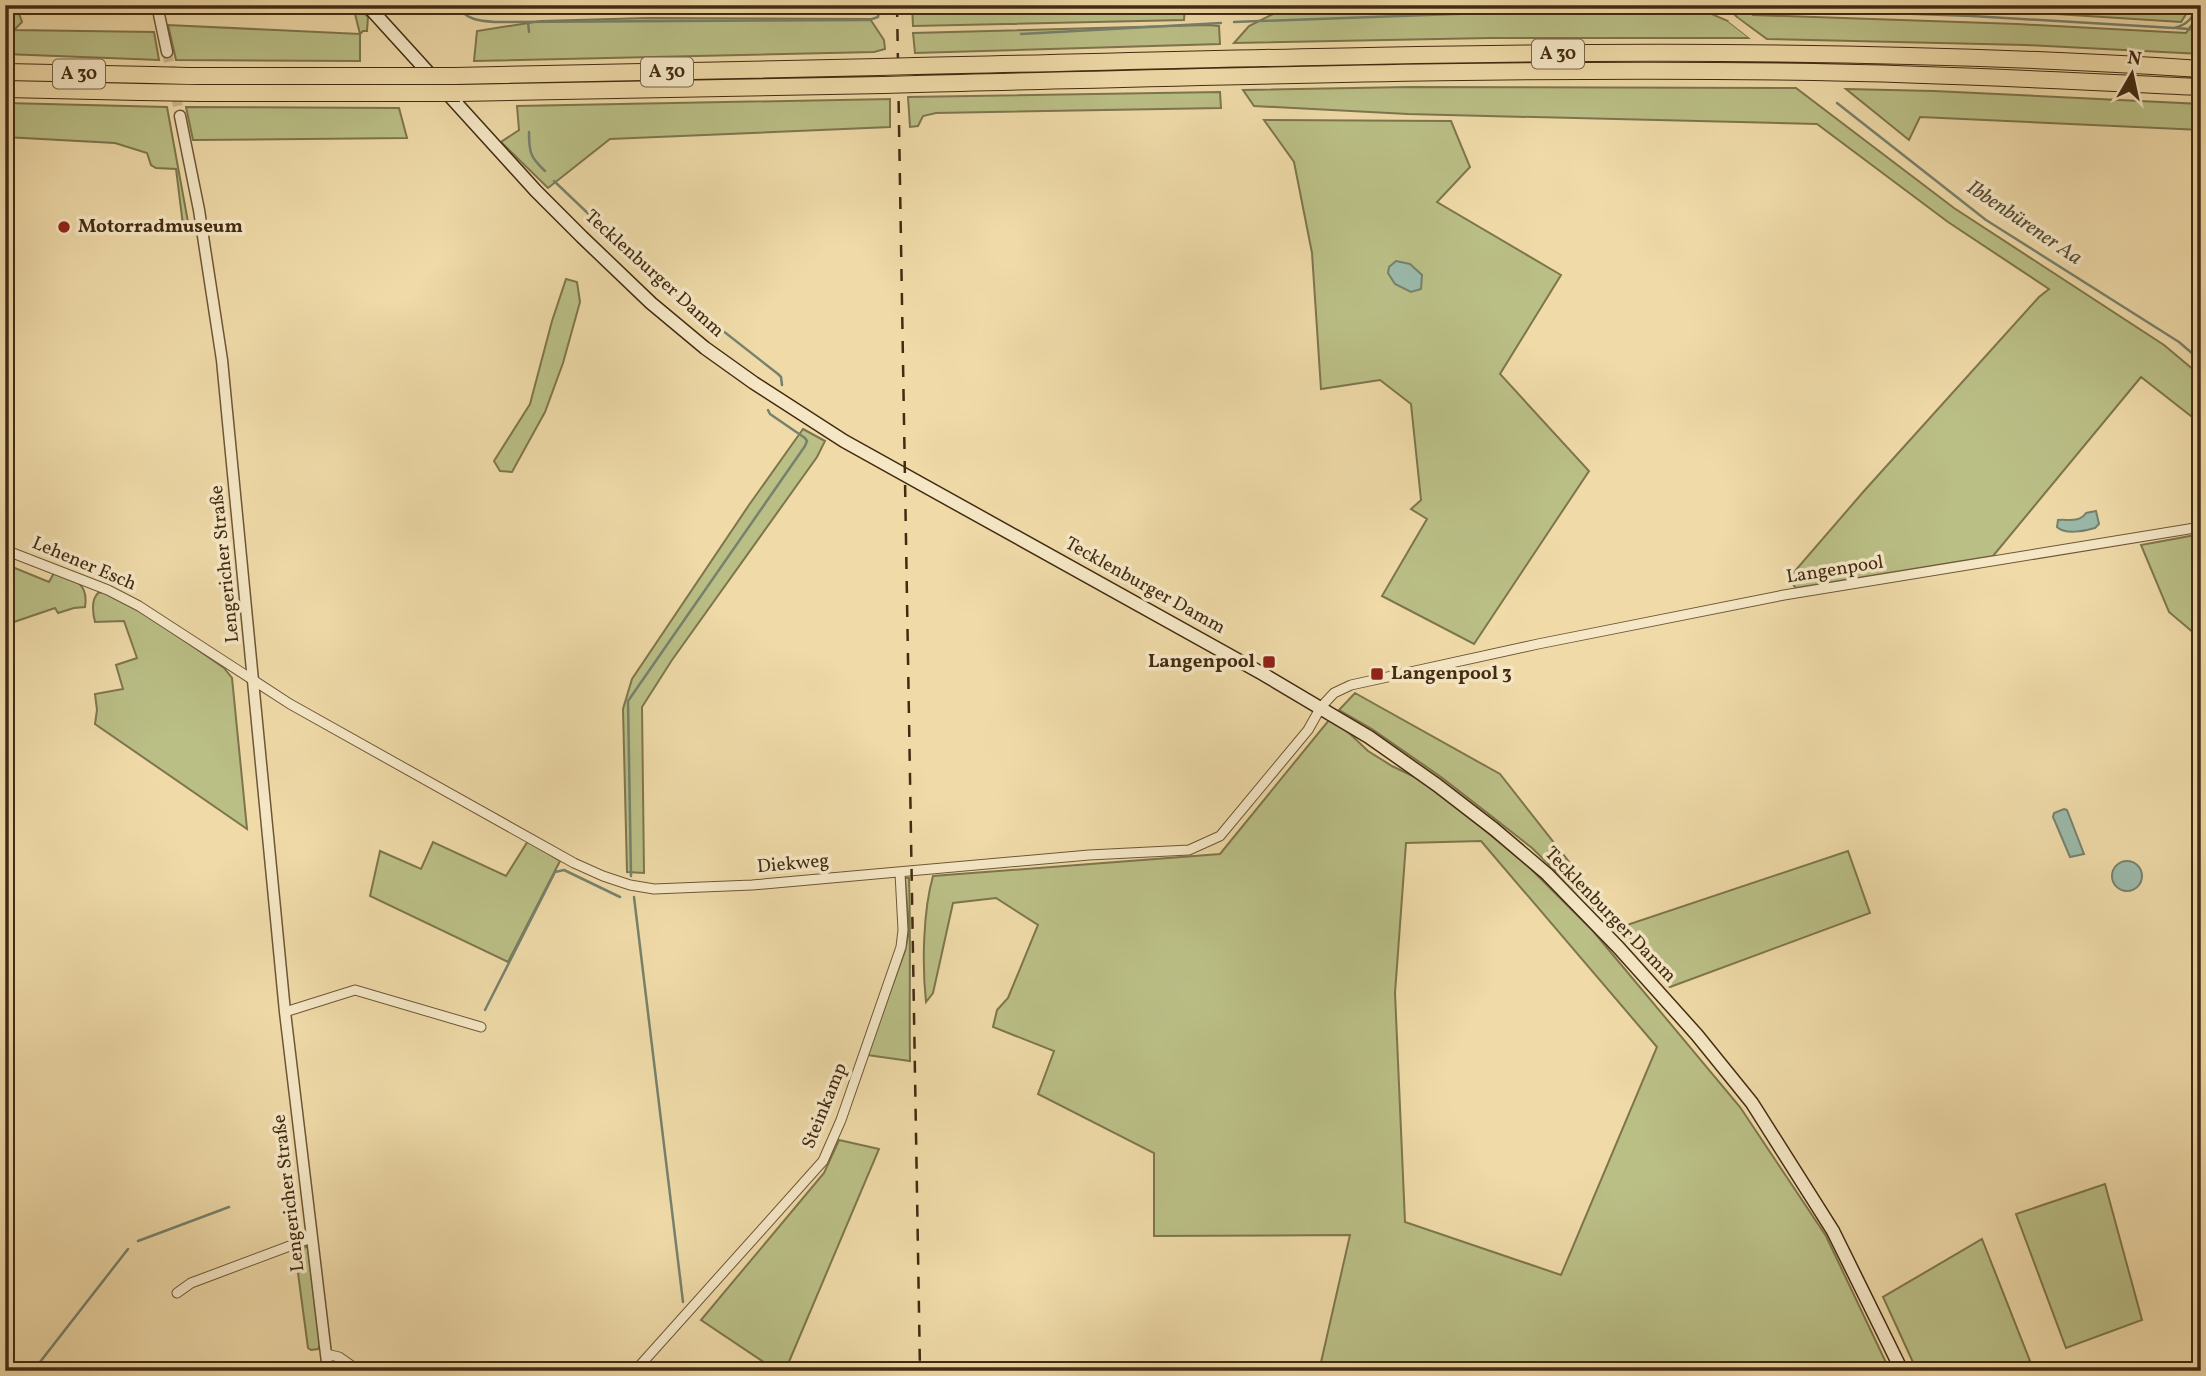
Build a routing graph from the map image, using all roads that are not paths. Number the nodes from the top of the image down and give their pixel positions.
1 (157, 5) edge
2 (369, 6) edge
3 (167, 52) tunnel mouth
4 (2201, 69) edge
5 (5, 72) edge
6 (2201, 87) edge
7 (5, 89) edge
8 (180, 116) tunnel mouth
9 (2201, 527) edge
10 (5, 550) edge
11 (254, 681) junction
12 (1321, 707) junction
13 (900, 873) junction
14 (285, 1012) junction
15 (481, 1027) dead end
16 (311, 1238) junction
17 (177, 1293) dead end
18 (326, 1354) junction
19 (328, 1371) edge
20 (359, 1371) edge
21 (635, 1371) edge
22 (1902, 1371) edge

1 - 3 street
2 - 12 main road, Tecklenburger Damm
4 - 5 highway, A 30, bridge
6 - 7 highway, A 30, bridge
8 - 11 street, Lengericher Straße
9 - 12 street, Langenpool
10 - 11 street, Lehener Esch
11 - 13 street, Diekweg
11 - 14 street, Lengericher Straße
12 - 13 street, Diekweg
12 - 22 main road, Tecklenburger Damm
13 - 21 street, Steinkamp
14 - 15 street
14 - 16 street, Lengericher Straße
16 - 17 street
16 - 18 street, Lengericher Straße
18 - 19 street, Lengericher Straße
18 - 20 street

